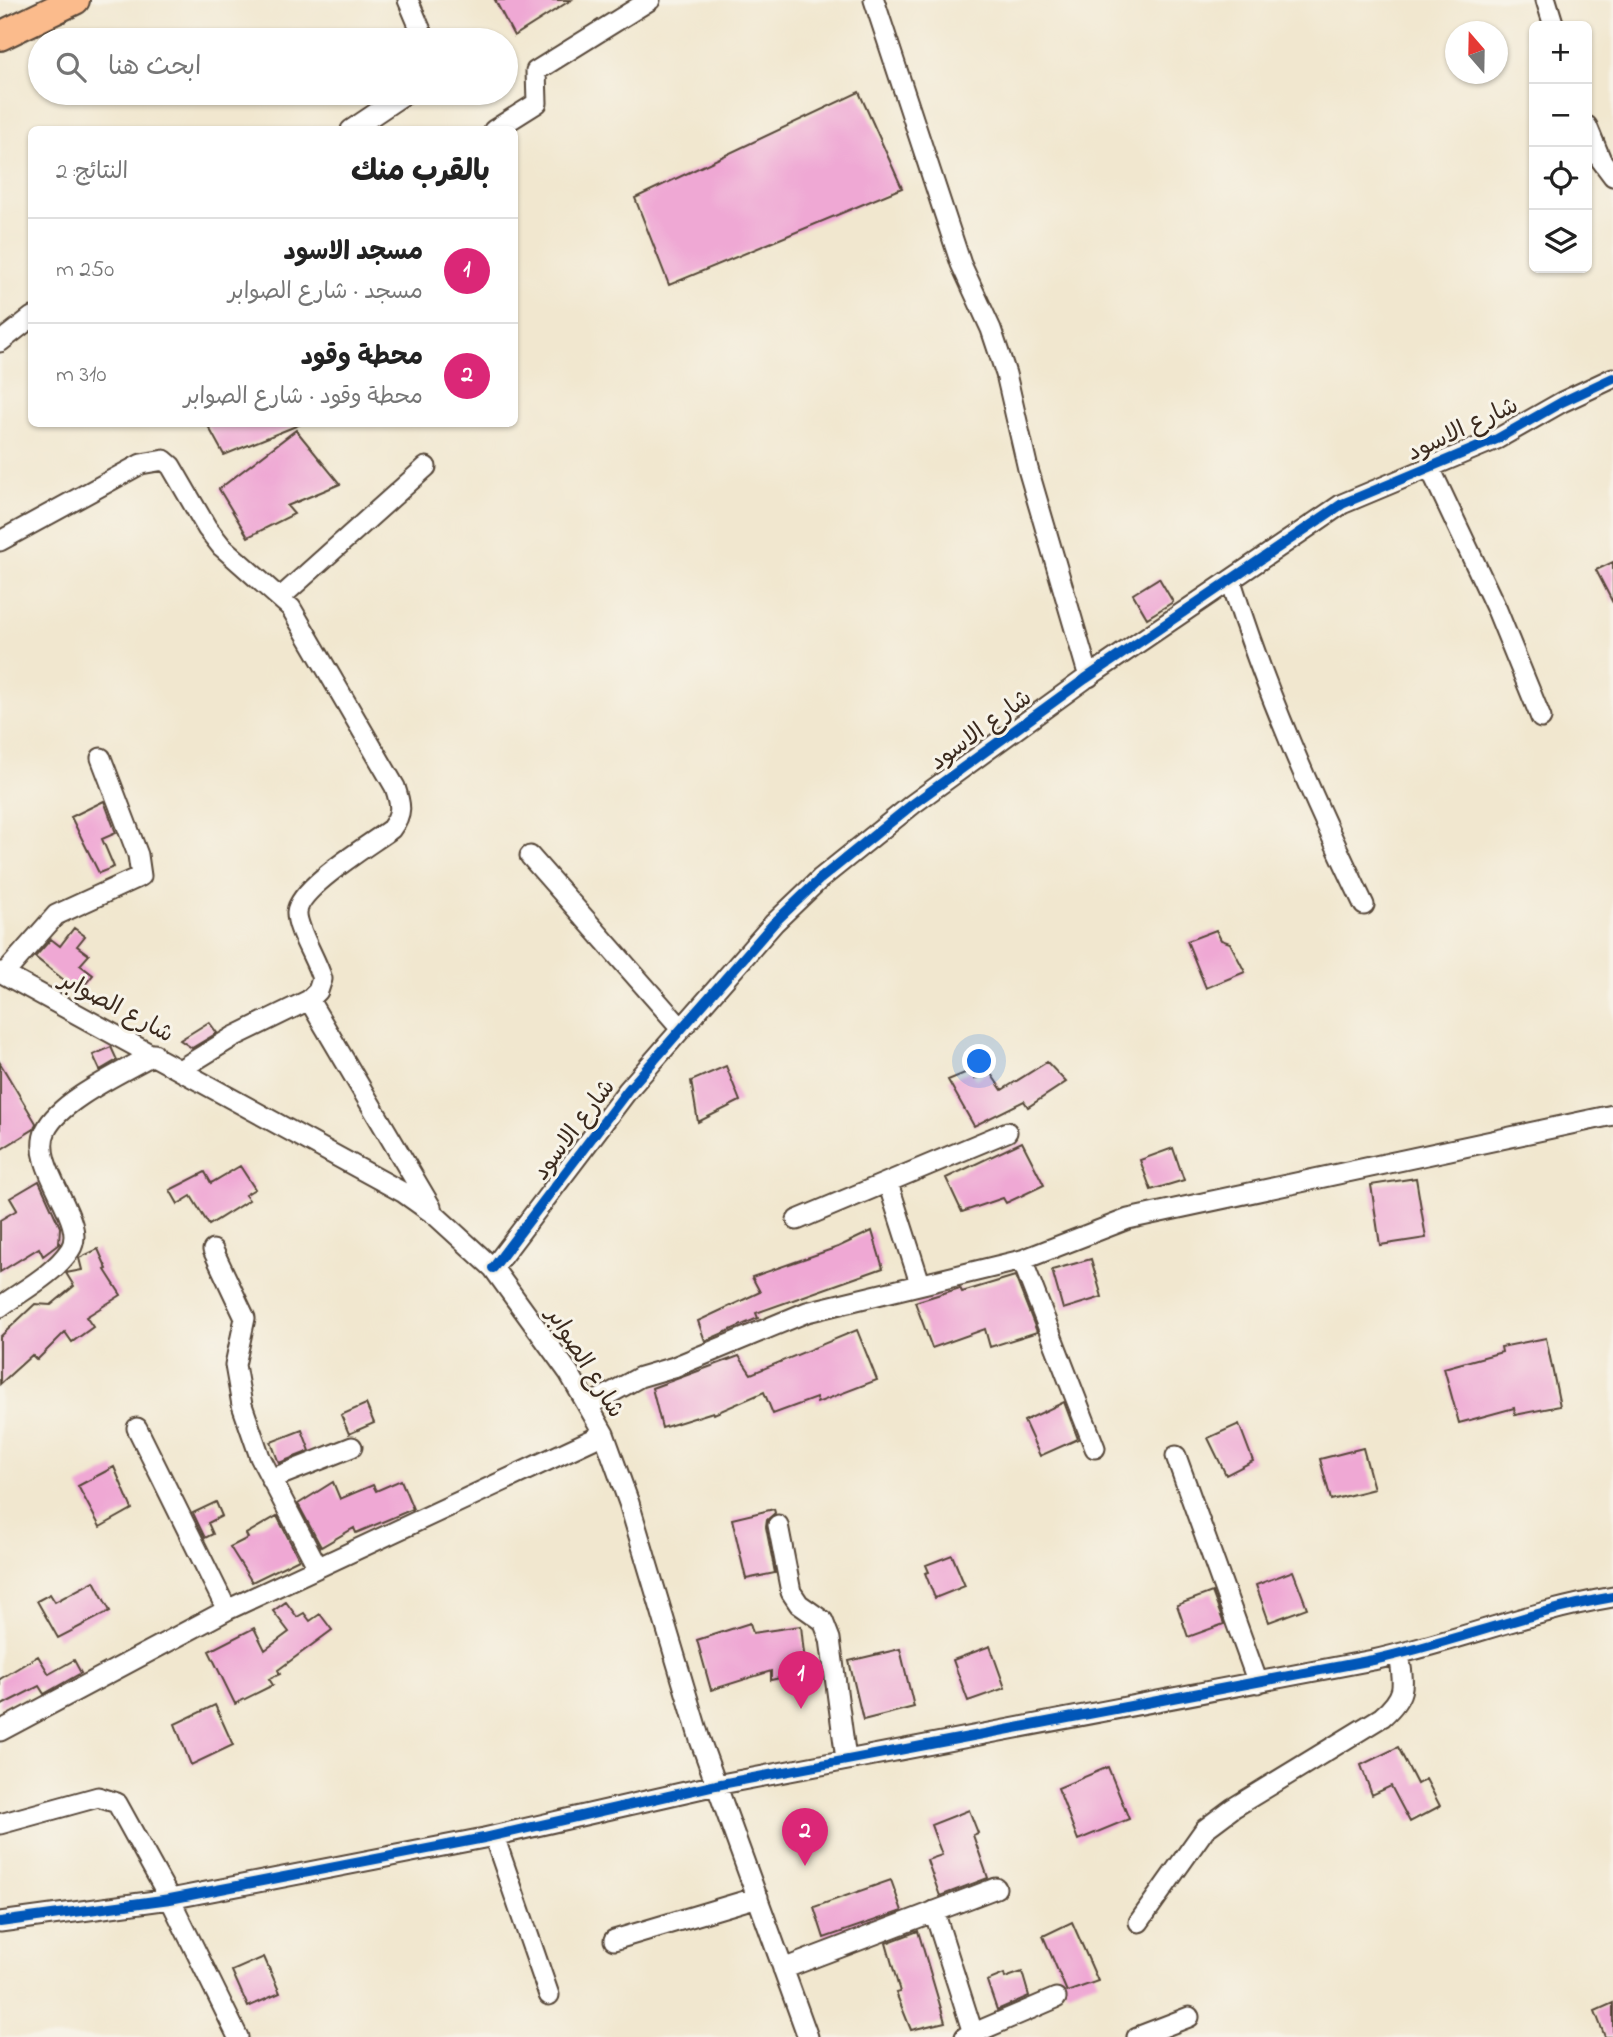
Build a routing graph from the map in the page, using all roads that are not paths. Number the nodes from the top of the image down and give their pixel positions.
1 (75, 0) edge
2 (408, 0) edge
3 (650, 0) edge
4 (874, 0) edge
5 (1546, 0) edge
6 (1552, 21) edge
7 (420, 28) edge
8 (0, 36) edge
9 (388, 105) edge
10 (357, 126) edge
11 (500, 126) edge
12 (1592, 138) edge
13 (1613, 176) edge
14 (28, 320) edge
15 (0, 342) edge
16 (1613, 378) edge
17 (426, 467) dead end
18 (1430, 468) junction
19 (0, 541) edge
20 (1231, 581) junction
21 (281, 597) junction
22 (1089, 677) junction
23 (1541, 718) dead end
24 (101, 758) dead end
25 (530, 856) dead end
26 (1364, 905) dead end
27 (2, 973) edge
28 (309, 1000) junction
29 (681, 1028) junction
30 (154, 1054) junction
31 (181, 1069) junction
32 (1613, 1115) edge
33 (1007, 1132) dead end
34 (888, 1183) junction
35 (435, 1215) junction
36 (797, 1220) dead end
37 (213, 1250) dead end
38 (1022, 1260) junction
39 (494, 1268) junction
40 (920, 1283) junction
41 (0, 1307) edge
42 (589, 1405) junction
43 (137, 1428) dead end
44 (604, 1434) junction
45 (352, 1447) dead end
46 (1095, 1448) dead end
47 (1176, 1456) dead end
48 (271, 1479) junction
49 (778, 1525) dead end
50 (317, 1566) junction
51 (1613, 1597) edge
52 (228, 1610) junction
53 (1399, 1654) junction
54 (1258, 1683) junction
55 (0, 1731) edge
56 (846, 1759) junction
57 (716, 1785) junction
58 (0, 1824) edge
59 (494, 1836) junction
60 (996, 1888) dead end
61 (758, 1897) junction
62 (170, 1899) junction
63 (934, 1911) junction
64 (0, 1922) edge
65 (1139, 1922) dead end
66 (614, 1940) dead end
67 (783, 1969) junction
68 (549, 1995) dead end
69 (1056, 1998) dead end
70 (1189, 2017) dead end
71 (969, 2035) edge
72 (238, 2037) edge
73 (808, 2037) edge
74 (1137, 2037) edge

1 - 8 highway
2 - 7 street
3 - 11 street
4 - 22 street
5 - 6 street
9 - 10 street
12 - 13 street
14 - 15 street
16 - 18 street, شارع الاسود
17 - 21 street
18 - 20 street, شارع الاسود
18 - 23 street
19 - 21 street
20 - 22 street, شارع الاسود
20 - 26 street
21 - 28 street
22 - 29 street, شارع الاسود
24 - 27 street
25 - 29 street
27 - 30 street, شارع الصوابر
28 - 31 street
28 - 35 street
29 - 39 street, شارع الاسود
30 - 31 street, شارع الصوابر
30 - 41 street
31 - 35 street, شارع الصوابر
32 - 38 street
33 - 34 street
34 - 36 street
34 - 40 street
35 - 39 street, شارع الصوابر
37 - 48 street
38 - 40 street
38 - 46 street
39 - 42 street, شارع الصوابر
40 - 42 street
42 - 44 street, شارع الصوابر
43 - 52 street
44 - 50 street
44 - 57 street, شارع الصوابر
45 - 48 street
47 - 54 street
48 - 50 street
49 - 56 street
50 - 52 street
51 - 53 street
52 - 55 street
53 - 54 street
53 - 65 street
54 - 56 street
56 - 57 street
57 - 59 street
57 - 61 street, شارع الصوابر
58 - 62 street
59 - 62 street
59 - 68 street
60 - 63 street
61 - 66 street
61 - 67 street, شارع الصوابر
62 - 64 street
62 - 72 street
63 - 67 street
63 - 71 street
67 - 73 street, شارع الصوابر
69 - 71 street
70 - 74 street

